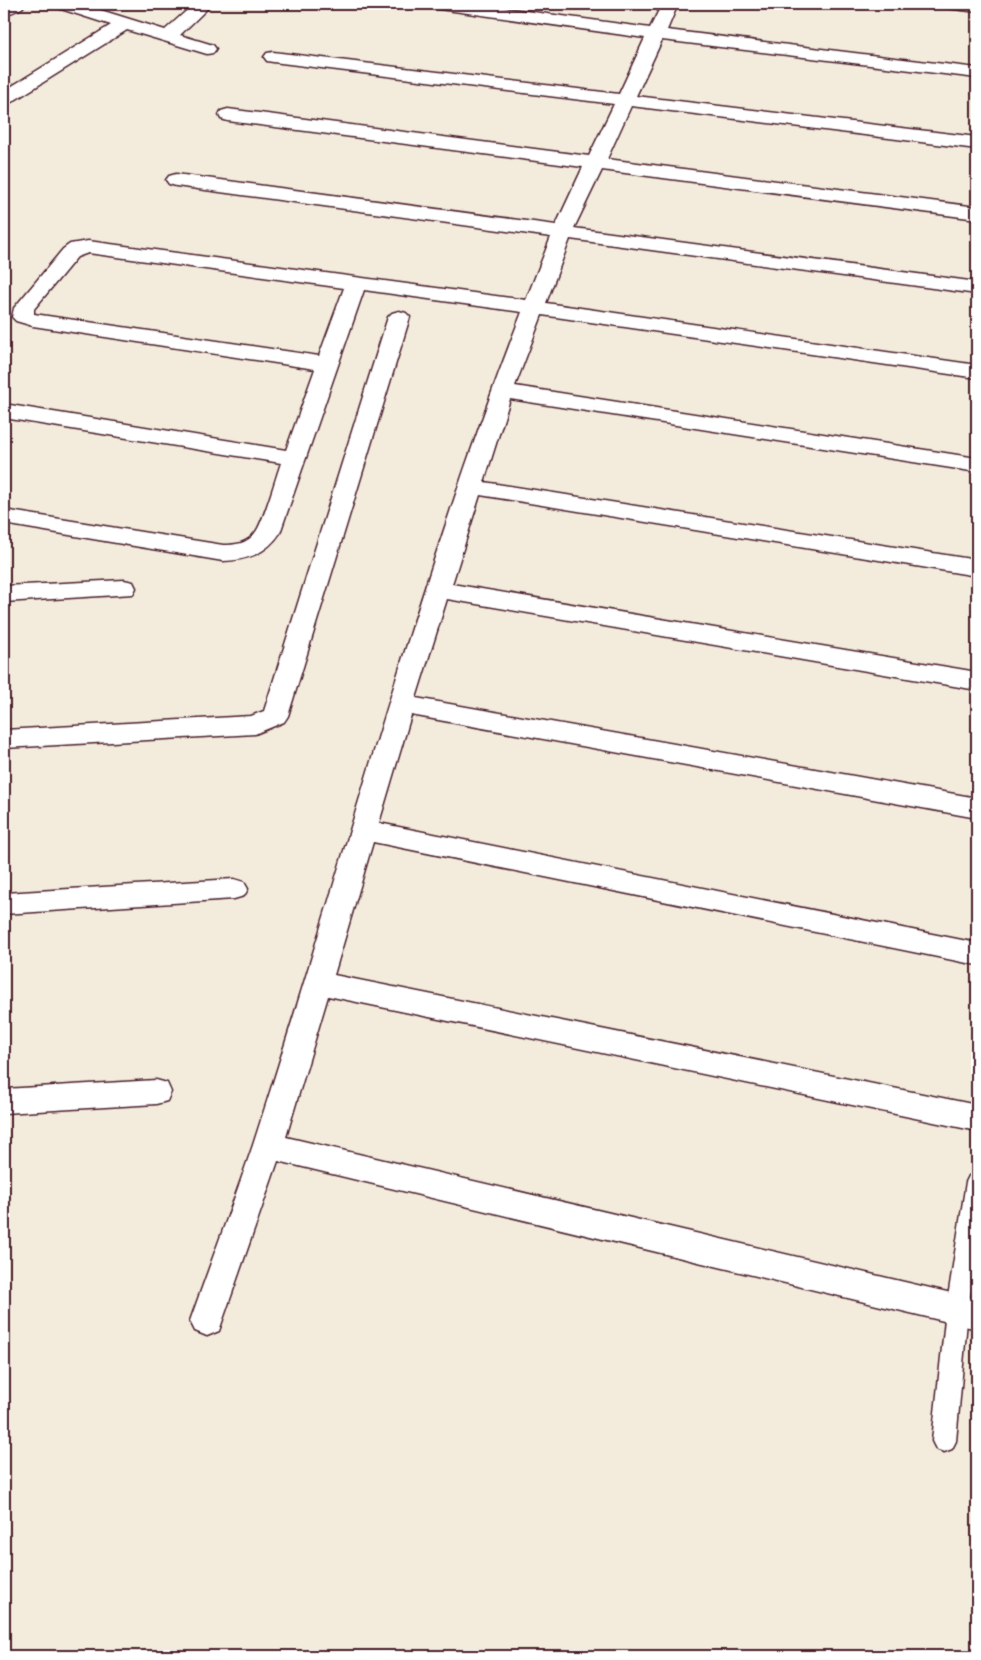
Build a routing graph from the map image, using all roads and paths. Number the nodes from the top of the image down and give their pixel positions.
1 (16, 4) edge
2 (204, 4) edge
3 (439, 4) edge
4 (670, 4) edge
5 (953, 4) edge
6 (72, 5) edge
7 (977, 7) edge
8 (4, 11) edge
9 (126, 23) junction
10 (657, 34) junction
11 (168, 37) junction
12 (207, 49) dead end
13 (273, 57) dead end
14 (977, 73) edge
15 (4, 99) edge
16 (627, 99) junction
17 (228, 115) dead end
18 (977, 144) edge
19 (596, 163) junction
20 (176, 180) dead end
21 (977, 214) edge
22 (562, 233) junction
23 (356, 283) junction
24 (977, 288) edge
25 (532, 307) junction
26 (399, 317) dead end
27 (328, 364) junction
28 (977, 372) edge
29 (502, 391) junction
30 (4, 411) edge
31 (295, 458) junction
32 (977, 465) edge
33 (471, 487) junction
34 (4, 517) edge
35 (977, 568) edge
36 (124, 588) dead end
37 (438, 590) junction
38 (4, 594) edge
39 (977, 681) edge
40 (401, 704) junction
41 (4, 739) edge
42 (977, 808) edge
43 (363, 830) junction
44 (234, 889) dead end
45 (4, 904) edge
46 (977, 954) edge
47 (318, 983) junction
48 (156, 1092) dead end
49 (4, 1101) edge
50 (977, 1118) edge
51 (268, 1146) junction
52 (977, 1182) edge
53 (967, 1312) edge
54 (207, 1321) dead end
55 (944, 1442) dead end

1 - 8 street
2 - 11 street
3 - 10 street
4 - 10 street
5 - 7 street
6 - 9 street
9 - 11 street
9 - 15 street
10 - 14 street
10 - 16 street
11 - 12 street
13 - 16 street
16 - 18 street
16 - 19 street
17 - 19 street
19 - 21 street
19 - 22 street
20 - 22 street
22 - 24 street
22 - 25 street
23 - 25 street
23 - 27 street
23 - 27 street
25 - 28 street
25 - 29 street
26 - 41 street
27 - 31 street
29 - 32 street
29 - 33 street
30 - 31 street
31 - 34 street
33 - 35 street
33 - 37 street
36 - 38 street
37 - 39 street
37 - 40 street
40 - 42 street
40 - 43 street
43 - 46 street
43 - 47 street
44 - 45 street
47 - 50 street
47 - 51 street
48 - 49 street
51 - 53 street
51 - 54 street
52 - 53 lane
53 - 55 lane

